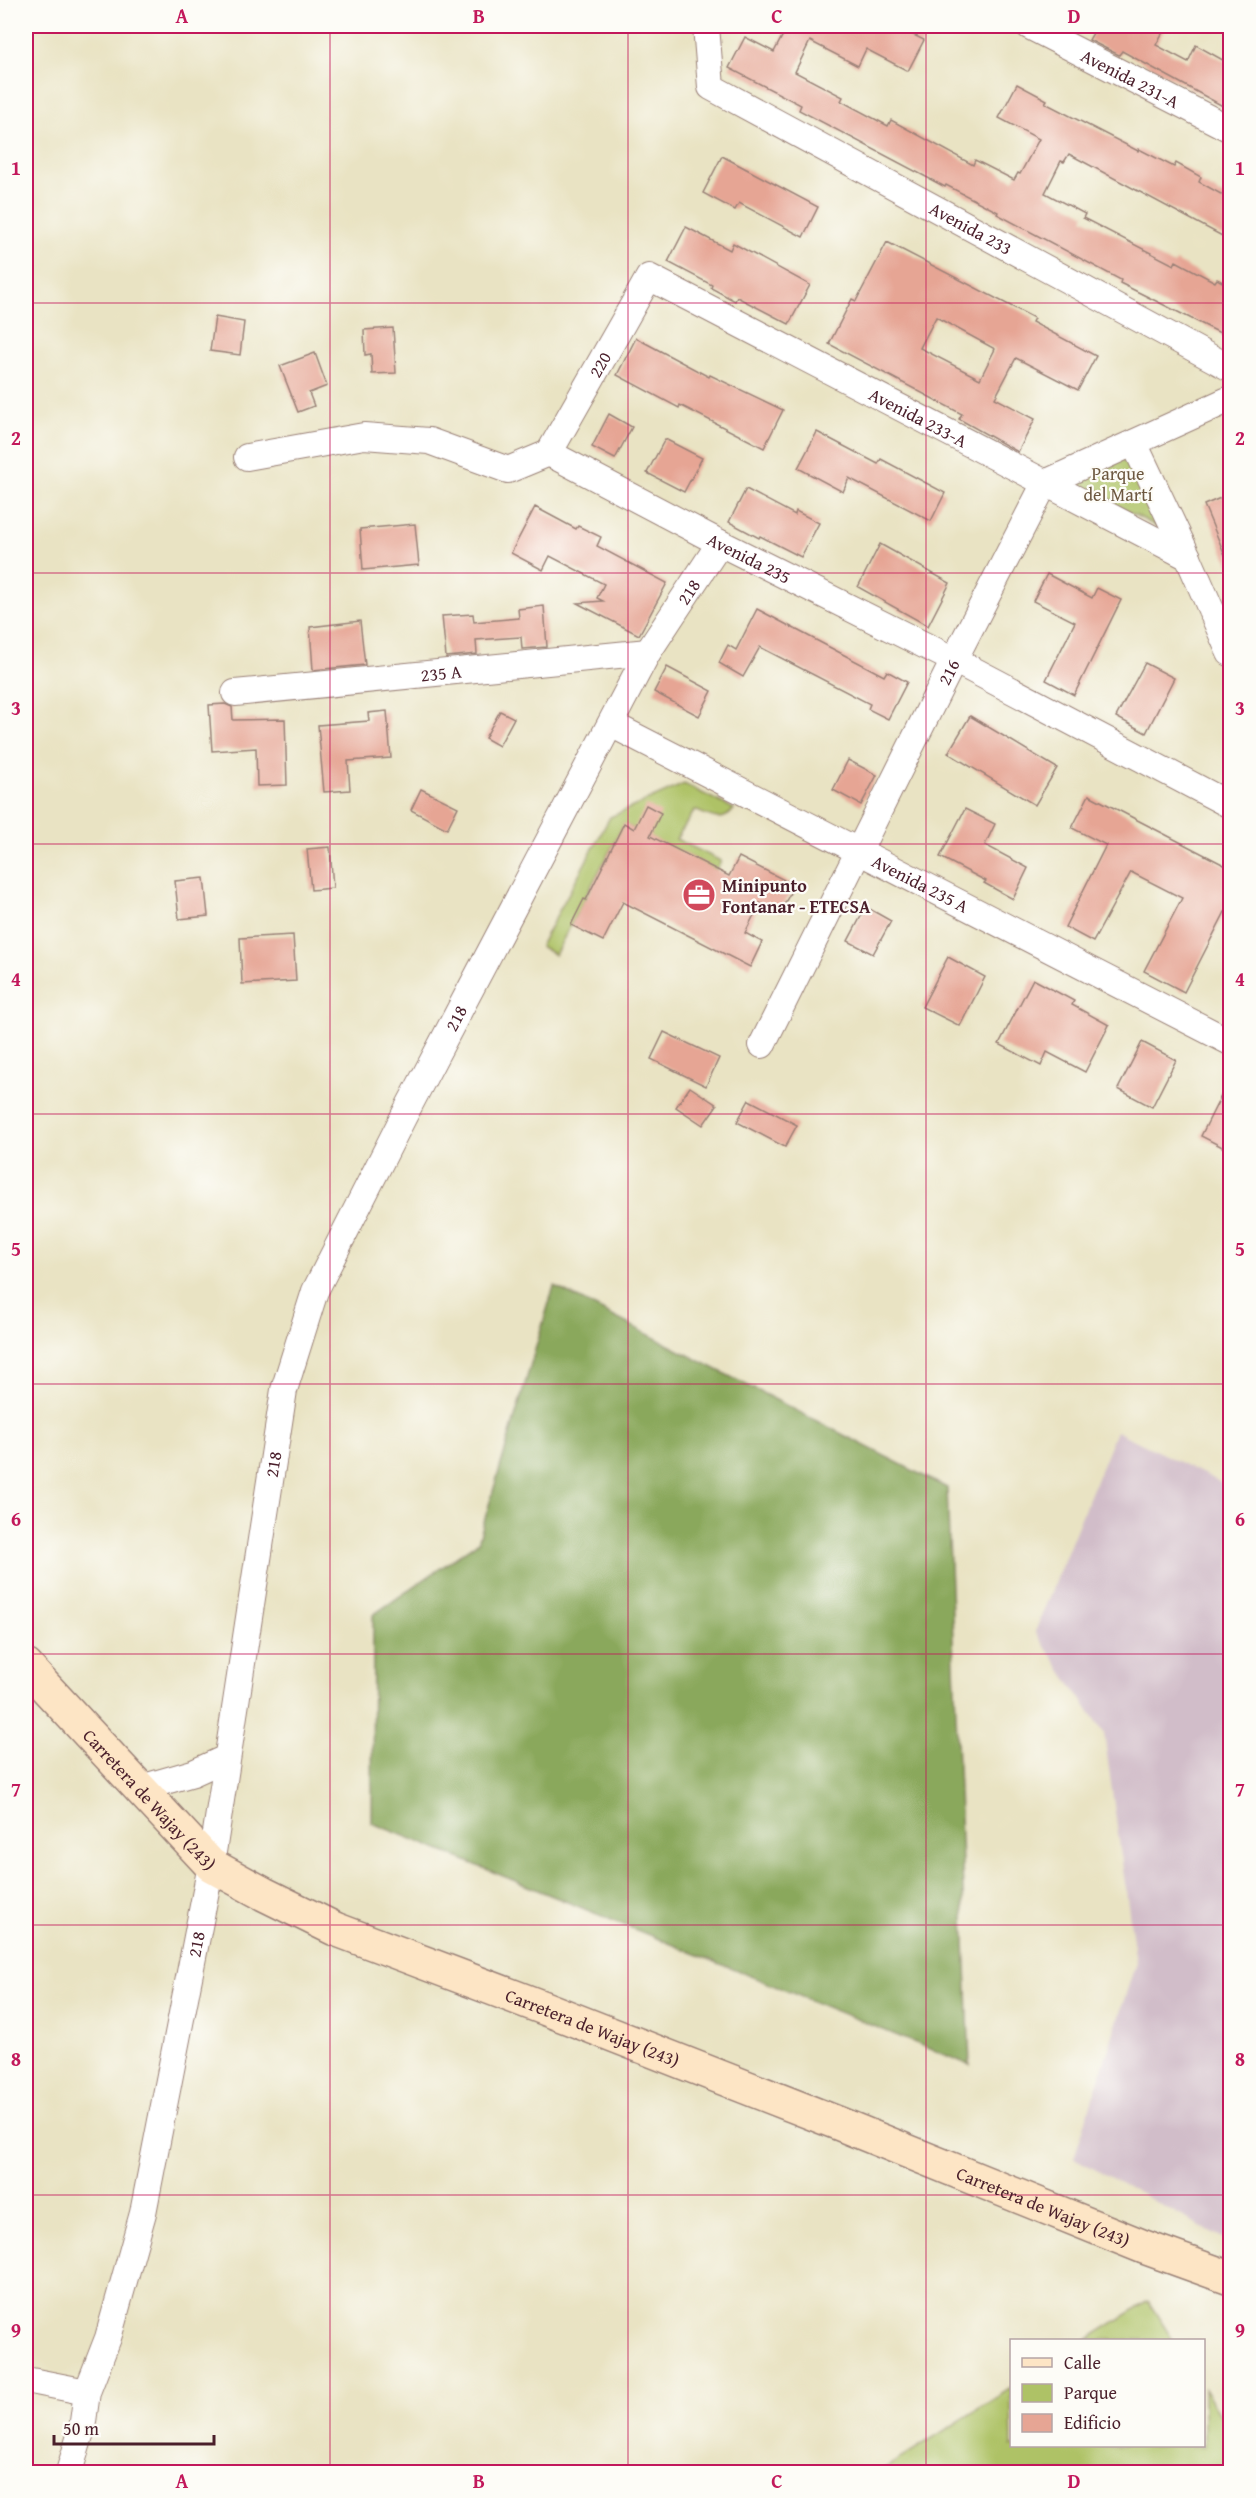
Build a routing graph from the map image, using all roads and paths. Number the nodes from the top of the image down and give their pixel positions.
1 (706, 26) edge
2 (1029, 26) edge
3 (1230, 129) edge
4 (649, 277) joint
5 (1230, 369) edge
6 (1230, 399) edge
7 (1134, 443) junction
8 (549, 453) junction
9 (247, 457) dead end
10 (1045, 483) junction
11 (720, 543) junction
12 (1188, 557) junction
13 (648, 652) junction
14 (1230, 653) edge
15 (954, 660) junction
16 (235, 693) dead end
17 (611, 724) junction
18 (1230, 805) edge
19 (859, 851) junction
20 (1230, 1042) edge
21 (762, 1045) dead end
22 (26, 1666) edge
23 (226, 1758) junction
24 (141, 1788) junction
25 (211, 1864) junction
26 (1230, 2278) edge
27 (26, 2380) edge
28 (87, 2392) junction
29 (69, 2472) edge

1 - 5 street, Avenida 233
2 - 3 street, Avenida 231-A
4 - 8 street, 220
4 - 10 street, Avenida 233-A
6 - 7 street
7 - 10 street
7 - 12 street
8 - 9 street
8 - 11 street, Avenida 235
10 - 12 street, Avenida 233-A
10 - 15 street, 216
11 - 13 street, 218
11 - 15 street, Avenida 235
12 - 14 street
13 - 16 street, 235 A
13 - 17 street, 218
15 - 18 street, Avenida 235
15 - 19 street, 216
17 - 19 street, Avenida 235 A
17 - 23 street, 218
19 - 20 street, Avenida 235 A
19 - 21 street, 216
22 - 24 main road, Carretera de Wajay (243)
23 - 24 street
23 - 25 street, 218
24 - 25 main road, Carretera de Wajay (243)
25 - 26 main road, Carretera de Wajay (243)
25 - 28 street, 218
27 - 28 street
28 - 29 street, 218

